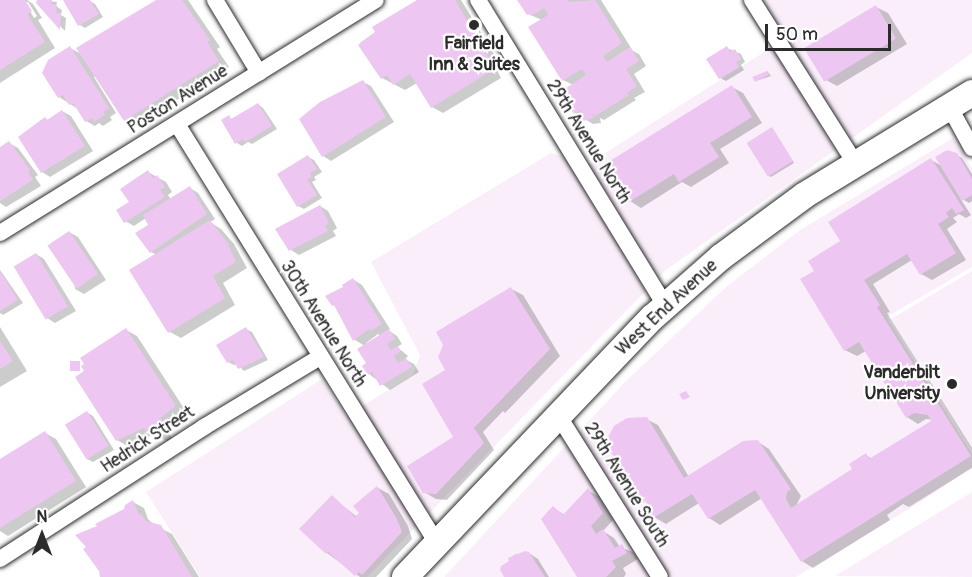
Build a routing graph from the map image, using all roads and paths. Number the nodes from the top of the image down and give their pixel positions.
1 (214, 0) edge
2 (376, 0) edge
3 (478, 0) edge
4 (752, 0) edge
5 (259, 73) junction
6 (972, 93) edge
7 (949, 106) junction
8 (177, 124) junction
9 (972, 148) edge
10 (855, 164) junction
11 (0, 233) edge
12 (665, 305) junction
13 (320, 357) junction
14 (558, 415) junction
15 (437, 544) junction
16 (0, 559) edge
17 (405, 577) edge
18 (660, 577) edge

1 - 5 street
2 - 5 street, Poston Avenue
3 - 12 street, 29th Avenue North
4 - 10 street
5 - 8 street, Poston Avenue
6 - 7 main road, West End Avenue
7 - 9 street
7 - 10 main road, West End Avenue
8 - 11 street, Poston Avenue
8 - 13 street, 30th Avenue North
10 - 12 main road, West End Avenue
12 - 14 main road, West End Avenue
13 - 15 street, 30th Avenue North
13 - 16 street, Hedrick Street
14 - 15 main road, West End Avenue
14 - 18 street, 29th Avenue South
15 - 17 main road, West End Avenue

